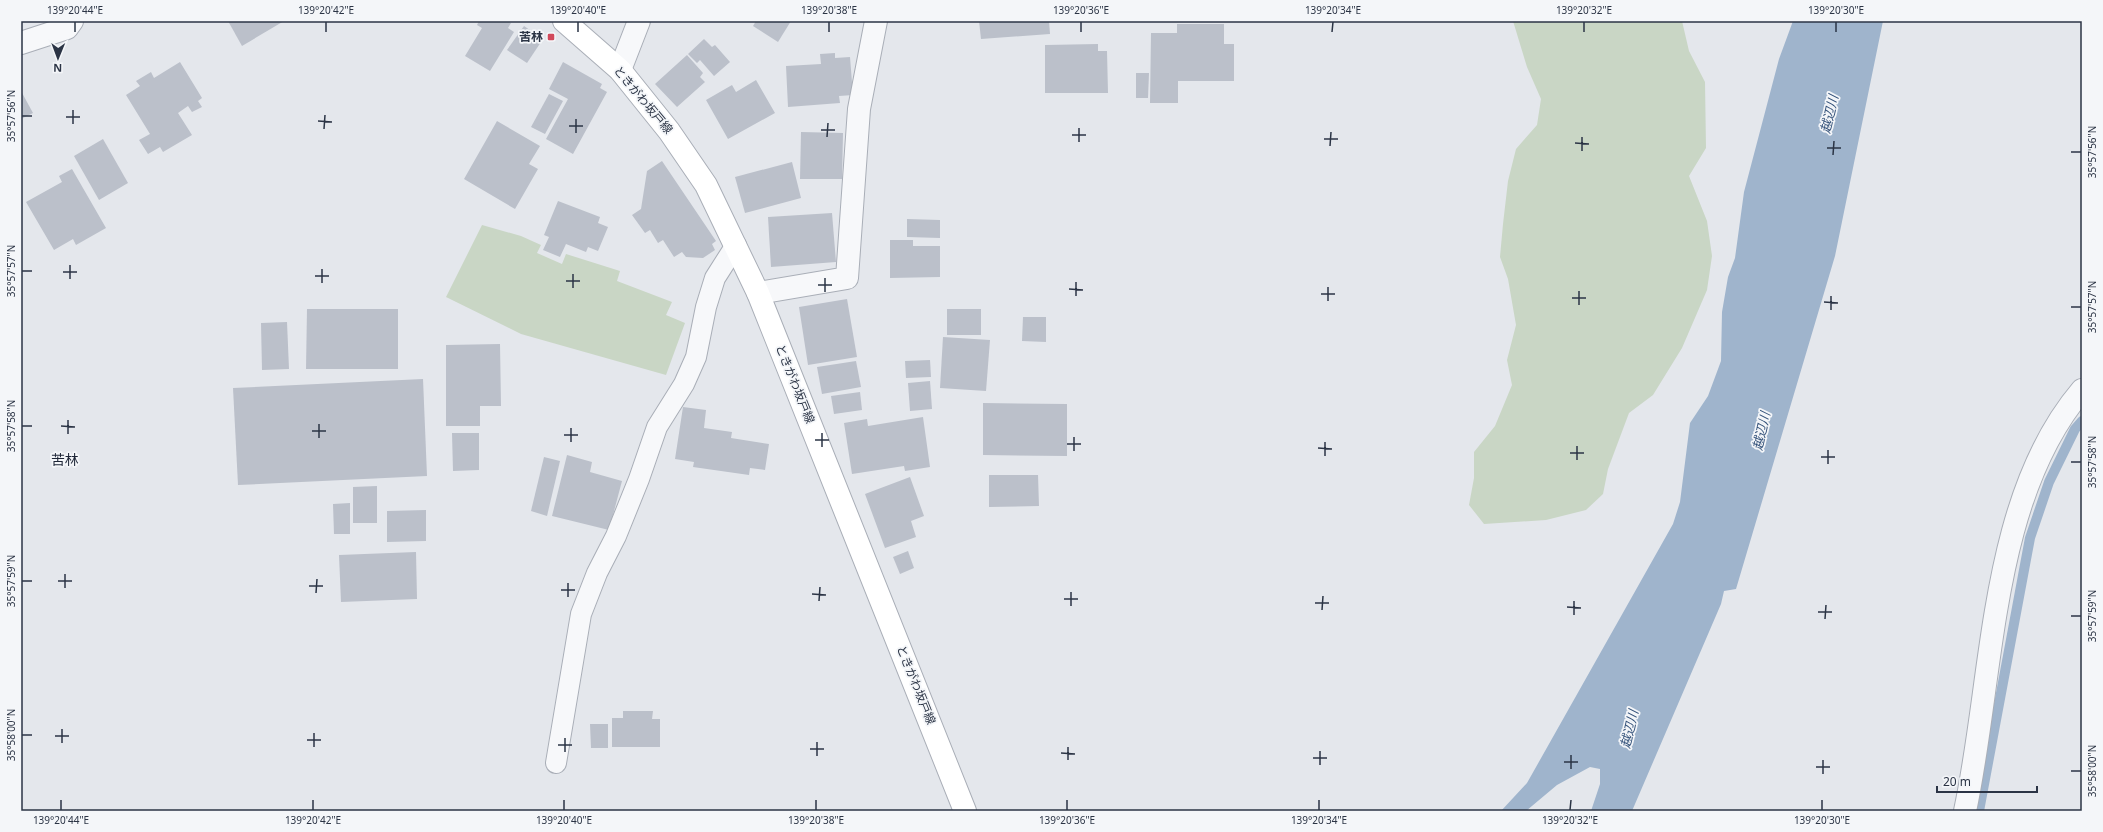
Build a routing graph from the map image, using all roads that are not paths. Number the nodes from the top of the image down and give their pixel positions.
1 (72, 21) edge
2 (564, 21) edge
3 (639, 21) edge
4 (876, 21) edge
5 (21, 43) edge
6 (620, 70) junction
7 (736, 245) junction
8 (758, 293) junction
9 (2082, 390) edge
10 (556, 763) dead end
11 (965, 811) edge
12 (1965, 811) edge

1 - 5 street
2 - 6 main road, ときがわ坂戸線
3 - 6 street
4 - 8 street
6 - 7 main road, ときがわ坂戸線
7 - 8 main road, ときがわ坂戸線
7 - 10 lane
8 - 11 main road, ときがわ坂戸線
9 - 12 street

